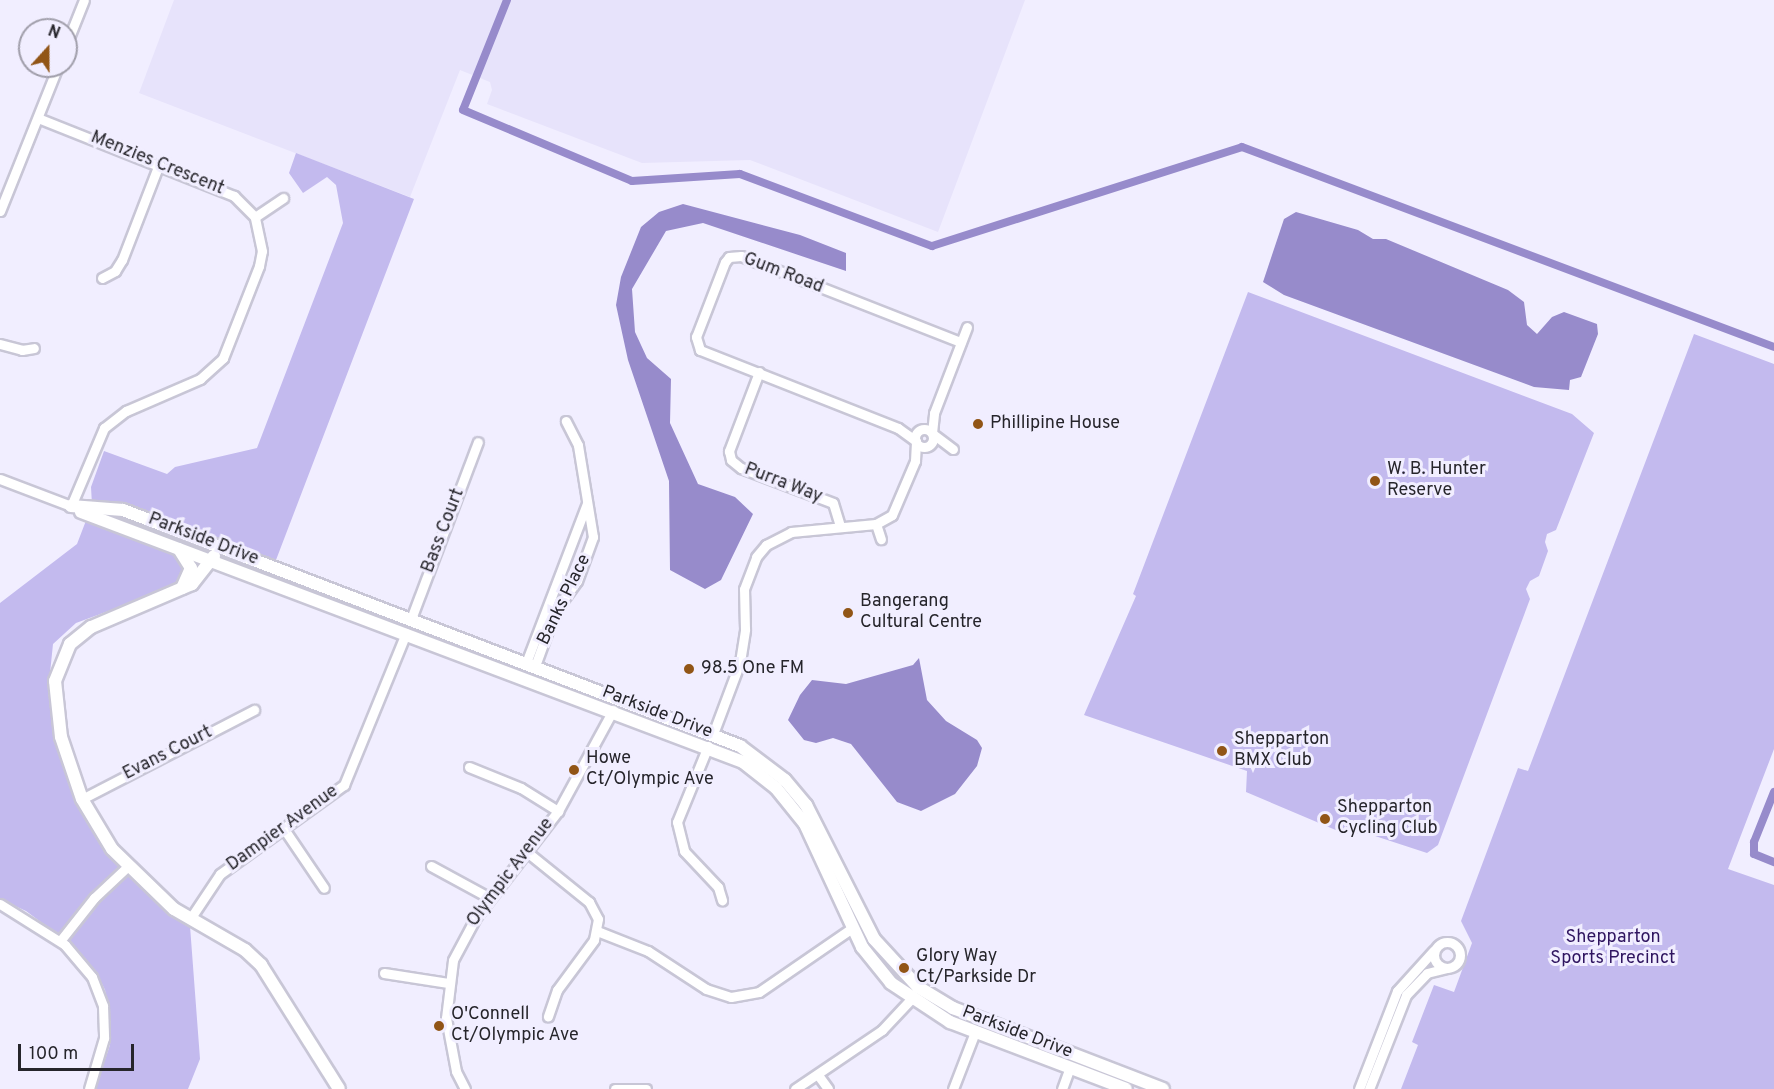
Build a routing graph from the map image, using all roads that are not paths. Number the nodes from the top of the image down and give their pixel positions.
1 (71, 0) edge
2 (83, 2) edge
3 (77, 18) edge
4 (53, 78) edge
5 (38, 118) junction
6 (159, 164) junction
7 (283, 198) dead end
8 (0, 211) edge
9 (255, 218) junction
10 (102, 278) dead end
11 (967, 327) dead end
12 (961, 342) junction
13 (0, 345) edge
14 (34, 348) dead end
15 (22, 350) junction
16 (21, 361) dead end
17 (759, 372) junction
18 (934, 413) junction
19 (566, 421) dead end
20 (898, 428) junction
21 (921, 429) junction
22 (933, 434) junction
23 (916, 441) junction
24 (478, 442) dead end
25 (929, 446) junction
26 (915, 461) junction
27 (2, 484) edge
28 (587, 498) junction
29 (71, 506) junction
30 (146, 519) junction
31 (876, 524) junction
32 (840, 526) junction
33 (881, 539) dead end
34 (178, 548) junction
35 (234, 552) junction
36 (214, 559) junction
37 (554, 592) junction
38 (174, 593) junction
39 (565, 597) junction
40 (549, 615) junction
41 (411, 619) junction
42 (406, 633) junction
43 (531, 665) junction
44 (526, 677) junction
45 (614, 696) junction
46 (609, 709) junction
47 (254, 710) dead end
48 (711, 740) junction
49 (469, 767) dead end
50 (82, 799) junction
51 (558, 811) junction
52 (284, 829) junction
53 (527, 852) junction
54 (431, 866) dead end
55 (127, 867) junction
56 (324, 888) dead end
57 (490, 898) junction
58 (722, 900) dead end
59 (0, 904) edge
60 (190, 919) junction
61 (864, 921) junction
62 (852, 928) junction
63 (597, 931) junction
64 (60, 941) junction
65 (1434, 950) junction
66 (1447, 968) junction
67 (384, 973) dead end
68 (448, 983) junction
69 (918, 987) junction
70 (910, 999) junction
71 (548, 1016) dead end
72 (975, 1032) junction
73 (1030, 1038) junction
74 (1025, 1051) junction
75 (1075, 1055) junction
76 (1070, 1067) junction
77 (818, 1075) junction
78 (89, 1089) edge
79 (339, 1089) edge
80 (465, 1089) edge
81 (615, 1089) edge
82 (646, 1089) edge
83 (795, 1089) edge
84 (828, 1089) edge
85 (953, 1089) edge
86 (1062, 1089) edge
87 (1126, 1089) edge
88 (1163, 1089) edge
89 (1359, 1089) edge
90 (1369, 1089) edge

1 - 2 street
2 - 3 street
4 - 5 street
5 - 6 street, Menzies Crescent
5 - 8 street
6 - 9 street, Menzies Crescent
6 - 10 street
7 - 9 street
9 - 29 street
11 - 12 street
12 - 17 street, Gum Road
12 - 18 street
13 - 15 street
14 - 15 street
15 - 16 street
17 - 20 street, Gum Road
17 - 32 street, Purra Way
18 - 21 street
18 - 22 street
19 - 28 street, Banks Place
20 - 21 street, Gum Road
20 - 23 street, Gum Road
21 - 22 street, Gum Road
21 - 23 street
22 - 25 street
22 - 25 street
23 - 25 street, Gum Road
23 - 26 street
24 - 41 street, Bass Court
25 - 26 street
26 - 31 street
27 - 29 street, Parkside Drive
28 - 37 street, Banks Place
28 - 39 street, Banks Place
29 - 30 street, Parkside Drive
29 - 34 street, Parkside Drive
30 - 35 street, Parkside Drive
30 - 36 street
31 - 32 street
31 - 33 street
32 - 48 street
34 - 36 street, Parkside Drive
34 - 38 street
35 - 36 street
35 - 41 street, Parkside Drive
36 - 38 street
36 - 42 street, Parkside Drive
37 - 39 street
37 - 40 street, Banks Place
38 - 50 street
39 - 40 street, Banks Place
40 - 43 street, Banks Place
41 - 42 street
41 - 43 street, Parkside Drive
42 - 44 street, Parkside Drive
42 - 52 street, Dampier Avenue
43 - 44 street
43 - 45 street, Parkside Drive
44 - 46 street, Parkside Drive
45 - 46 street
45 - 48 street, Parkside Drive
46 - 48 street, Parkside Drive
46 - 51 street, Olympic Avenue
47 - 50 street, Evans Court
48 - 58 street
48 - 61 street, Parkside Drive
48 - 62 street, Parkside Drive
49 - 51 street
50 - 55 street
51 - 53 street, Olympic Avenue
52 - 56 street
52 - 60 street, Dampier Avenue
53 - 57 street, Olympic Avenue
53 - 63 street
54 - 57 street
55 - 60 street
55 - 64 street
57 - 68 street, Olympic Avenue
59 - 64 street
60 - 79 street
61 - 62 street
61 - 69 street, Parkside Drive
62 - 63 street
62 - 70 street, Parkside Drive
63 - 71 street
64 - 78 street
65 - 66 street
65 - 66 street
65 - 89 street
66 - 90 street
67 - 68 street
68 - 80 street, Olympic Avenue
69 - 70 street
69 - 73 street, Parkside Drive
70 - 72 street, Parkside Drive
70 - 77 street
72 - 74 street, Parkside Drive
72 - 85 street
73 - 74 street
73 - 75 street, Parkside Drive
74 - 76 street, Parkside Drive
75 - 76 street
75 - 88 street, Parkside Drive
76 - 86 street
76 - 87 street, Parkside Drive
77 - 83 street
77 - 84 street
81 - 82 street

